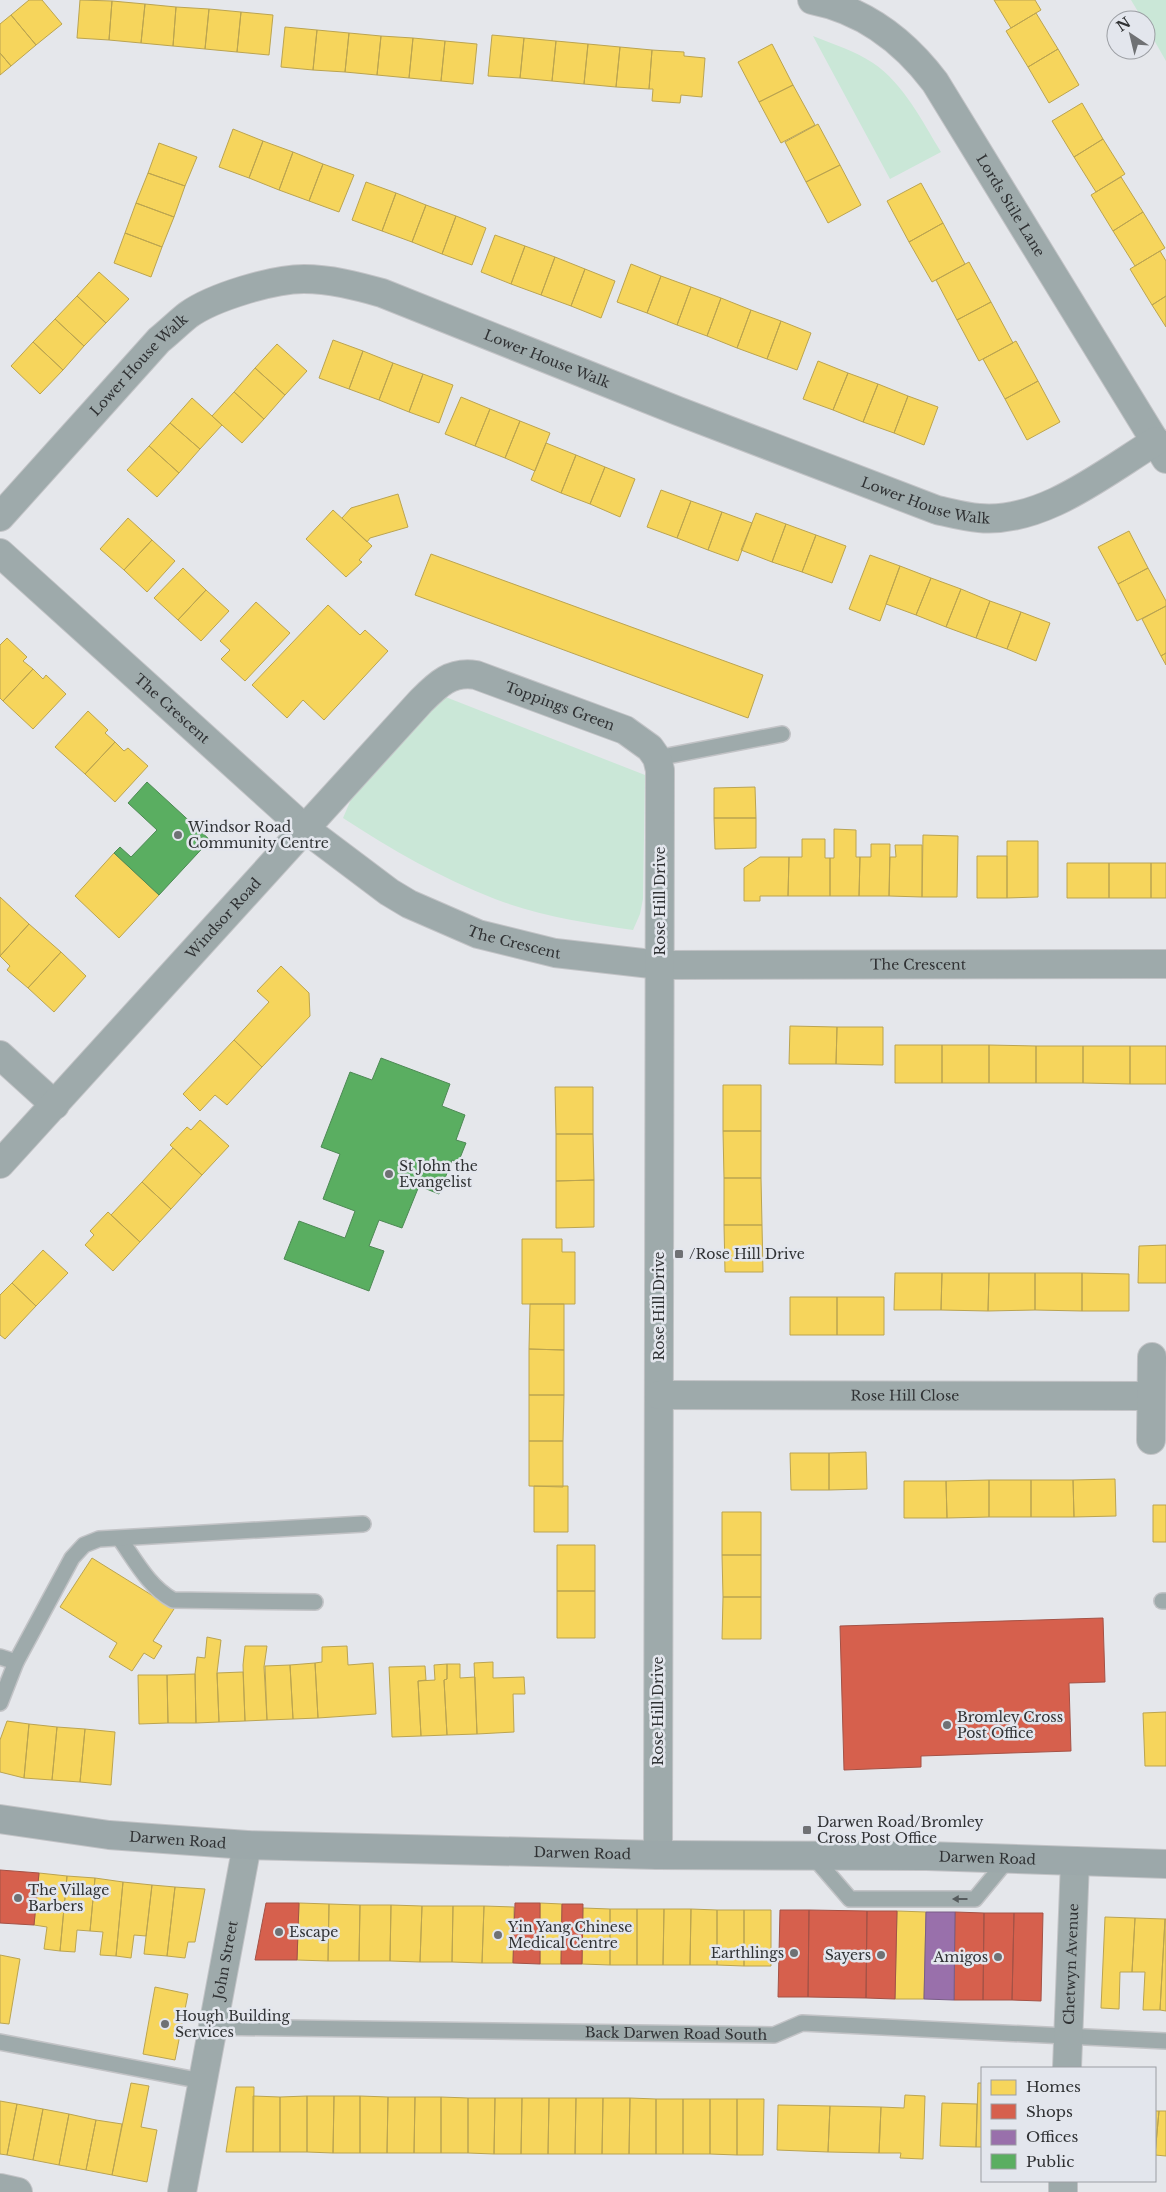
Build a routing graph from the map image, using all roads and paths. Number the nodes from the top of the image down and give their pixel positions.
1 (812, 0) edge
2 (1162, 445) edge
3 (0, 517) edge
4 (0, 553) edge
5 (452, 676) joint
6 (782, 734) dead end
7 (657, 758) junction
8 (304, 828) junction
9 (1166, 964) edge
10 (660, 965) junction
11 (0, 1055) edge
12 (55, 1105) junction
13 (0, 1164) edge
14 (1152, 1357) dead end
15 (659, 1395) junction
16 (1152, 1396) junction
17 (1151, 1440) dead end
18 (363, 1524) dead end
19 (120, 1538) junction
20 (315, 1602) dead end
21 (0, 1658) edge
22 (16, 1662) junction
23 (0, 1703) edge
24 (0, 1819) edge
25 (247, 1845) junction
26 (658, 1855) junction
27 (812, 1856) junction
28 (1008, 1859) junction
29 (1075, 1861) junction
30 (1166, 1864) edge
31 (212, 2027) junction
32 (1068, 2037) junction
33 (1166, 2041) edge
34 (0, 2042) edge
35 (1066, 2067) edge
36 (202, 2081) junction
37 (0, 2188) edge
38 (18, 2192) edge
39 (182, 2192) edge

1 - 2 street, Lords Stile Lane
2 - 3 street, Lower House Walk
4 - 8 street, The Crescent
5 - 7 street, Toppings Green
5 - 8 street, Windsor Road
6 - 7 lane
7 - 10 street, Rose Hill Drive
8 - 10 street, The Crescent
8 - 12 street, Windsor Road
9 - 10 street, The Crescent
10 - 15 street, Rose Hill Drive
11 - 12 street
12 - 13 street, Windsor Road
14 - 16 street
15 - 16 street, Rose Hill Close
15 - 26 street, Rose Hill Drive
16 - 17 street
18 - 19 lane
19 - 20 lane
19 - 22 lane
21 - 22 lane
22 - 23 lane
24 - 25 main road, Darwen Road
25 - 26 main road, Darwen Road
25 - 31 street, John Street
26 - 27 main road, Darwen Road
27 - 28 main road, Darwen Road
28 -> 27 lane
28 - 29 main road, Darwen Road
29 - 30 main road, Darwen Road
29 - 32 street, Chetwyn Avenue
31 - 32 lane, Back Darwen Road South
31 - 36 street, John Street
32 - 33 lane, Back Darwen Road South
32 - 35 street, Chetwyn Avenue
34 - 36 lane
36 - 39 street, John Street
37 - 38 street

